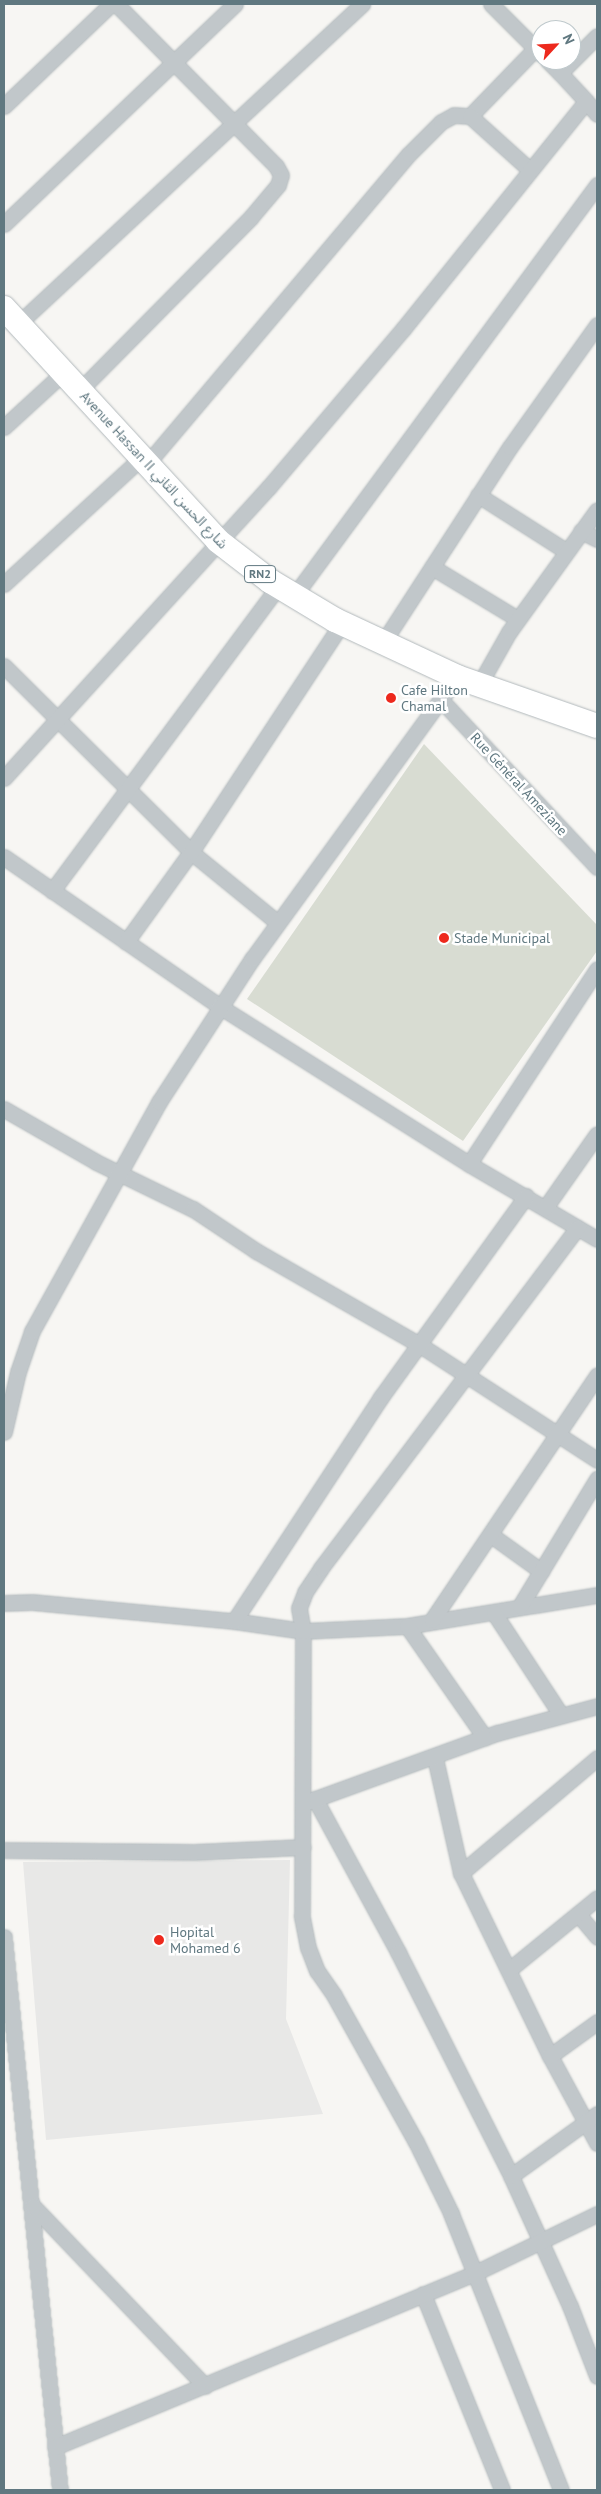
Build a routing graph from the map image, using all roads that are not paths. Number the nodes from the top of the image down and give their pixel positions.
1 (111, 4) edge
2 (116, 4) edge
3 (235, 4) edge
4 (362, 4) edge
5 (491, 4) edge
6 (597, 36) edge
7 (531, 44) edge
8 (531, 58) edge
9 (174, 63) junction
10 (557, 70) edge
11 (560, 73) junction
12 (586, 101) junction
13 (4, 106) edge
14 (597, 114) edge
15 (470, 116) junction
16 (232, 123) junction
17 (530, 170) junction
18 (597, 185) edge
19 (4, 224) edge
20 (11, 316) edge
21 (597, 326) edge
22 (63, 373) junction
23 (80, 391) junction
24 (4, 426) edge
25 (143, 462) junction
26 (478, 495) junction
27 (597, 510) edge
28 (581, 531) junction
29 (597, 539) edge
30 (218, 541) junction
31 (566, 551) junction
32 (432, 566) junction
33 (4, 584) edge
34 (286, 592) junction
35 (518, 619) junction
36 (342, 623) junction
37 (382, 644) junction
38 (4, 666) edge
39 (468, 681) junction
40 (442, 701) junction
41 (56, 720) junction
42 (597, 726) edge
43 (4, 776) edge
44 (127, 792) junction
45 (191, 852) junction
46 (4, 857) edge
47 (597, 867) edge
48 (52, 891) junction
49 (278, 923) junction
50 (126, 942) junction
51 (597, 969) edge
52 (219, 1006) junction
53 (4, 1109) edge
54 (597, 1134) edge
55 (469, 1164) junction
56 (118, 1172) junction
57 (526, 1196) junction
58 (545, 1208) junction
59 (577, 1228) junction
60 (597, 1239) edge
61 (420, 1345) junction
62 (466, 1375) junction
63 (597, 1375) edge
64 (4, 1432) edge
65 (556, 1434) junction
66 (597, 1460) edge
67 (597, 1479) edge
68 (491, 1536) junction
69 (541, 1571) junction
70 (597, 1596) edge
71 (4, 1603) edge
72 (520, 1606) junction
73 (494, 1613) junction
74 (432, 1620) junction
75 (234, 1621) junction
76 (407, 1626) junction
77 (303, 1632) junction
78 (597, 1706) edge
79 (561, 1716) junction
80 (486, 1738) junction
81 (435, 1758) junction
82 (597, 1758) edge
83 (309, 1801) junction
84 (302, 1847) junction
85 (4, 1850) edge
86 (461, 1873) junction
87 (597, 1898) edge
88 (578, 1914) junction
89 (4, 1937) edge
90 (597, 1937) edge
91 (510, 1969) junction
92 (8, 2010) edge
93 (597, 2022) edge
94 (550, 2056) junction
95 (592, 2118) edge
96 (597, 2143) edge
97 (512, 2176) junction
98 (33, 2206) junction
99 (597, 2214) edge
100 (542, 2242) junction
101 (474, 2272) junction
102 (423, 2294) junction
103 (597, 2376) edge
104 (205, 2386) junction
105 (55, 2447) junction
106 (60, 2490) edge
107 (502, 2490) edge
108 (562, 2490) edge

1 - 13 street
2 - 9 street
3 - 9 street
4 - 16 street
5 - 7 street
6 - 11 street
8 - 15 street
9 - 16 street
9 - 19 street
10 - 11 street
11 - 12 street
12 - 14 street
12 - 17 street
15 - 17 street
15 - 25 street
16 - 20 street
16 - 23 street
17 - 30 street
18 - 34 street
20 - 22 main road, Avenue Hassan II شارع الحسن الثاني / RN2
21 - 26 street
22 - 23 main road, Avenue Hassan II شارع الحسن الثاني / RN2
22 - 24 street
23 - 25 main road, Avenue Hassan II شارع الحسن الثاني / RN2
25 - 30 main road, Avenue Hassan II شارع الحسن الثاني / RN2
25 - 33 street
26 - 31 street
26 - 32 street
27 - 28 street
28 - 29 street
28 - 31 street
30 - 34 main road, Avenue Hassan II شارع الحسن الثاني / RN2
30 - 41 street
31 - 35 street
32 - 35 street
32 - 37 street
34 - 36 main road, Avenue Hassan II شارع الحسن الثاني / RN2
34 - 44 street
35 - 39 street
36 - 37 main road, Avenue Hassan II شارع الحسن الثاني / RN2
36 - 45 street
37 - 39 main road, Avenue Hassan II شارع الحسن الثاني / RN2
38 - 41 street
39 - 40 street
39 - 42 main road, Avenue Hassan II شارع الحسن الثاني / RN2
40 - 47 street, Rue Général Ameziane
40 - 49 street
41 - 43 street
41 - 44 street
44 - 45 street
44 - 48 street
45 - 49 street
45 - 50 street
46 - 48 street
48 - 50 street
49 - 52 street
50 - 52 street
51 - 55 street
52 - 55 street
52 - 56 street
53 - 56 street
54 - 58 street
55 - 57 street
56 - 61 street
56 - 64 street
57 - 58 street
57 - 61 street
58 - 59 street
59 - 60 street
59 - 62 street
61 - 62 street
61 - 75 street
62 - 65 street
62 - 77 street
63 - 65 street
65 - 66 street
65 - 68 street
67 - 69 street
68 - 69 street
68 - 74 street
69 - 72 street
70 - 72 street
71 - 75 street
72 - 73 street
73 - 74 street
73 - 79 street
74 - 76 street
75 - 77 street
76 - 77 street
76 - 80 street
77 - 83 street
78 - 79 street
79 - 80 street
80 - 81 street
81 - 83 street
81 - 86 street
82 - 86 street
83 - 84 street
83 - 97 street
84 - 85 street
84 - 101 street
86 - 91 street
87 - 88 street
88 - 90 street
88 - 91 street
89 - 92 street
91 - 94 street
92 - 98 street
93 - 94 street
94 - 95 street
95 - 96 street
95 - 97 street
97 - 100 street
98 - 104 street
98 - 105 street
99 - 100 street
100 - 101 street
100 - 103 street
101 - 102 street
101 - 108 street
102 - 104 street
102 - 107 street
104 - 105 street
105 - 106 street

